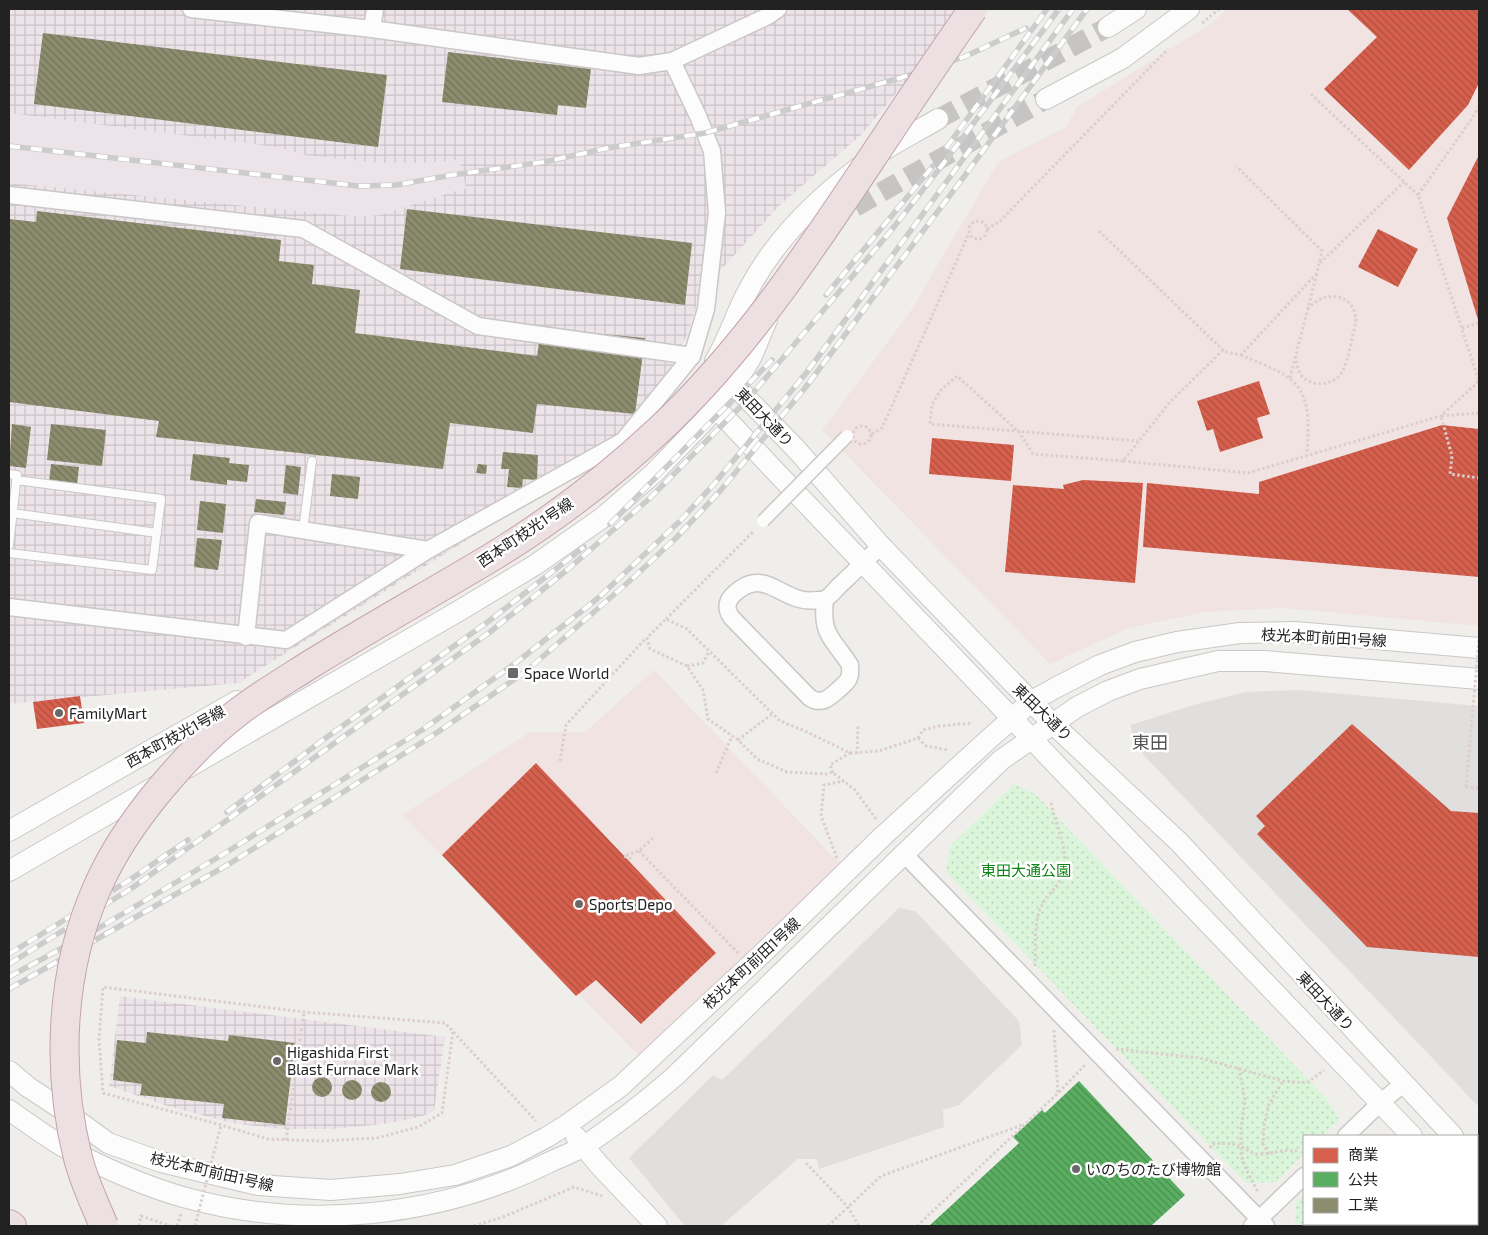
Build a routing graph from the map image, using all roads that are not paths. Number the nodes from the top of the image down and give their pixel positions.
1 (191, 9) edge
2 (374, 9) edge
3 (778, 9) edge
4 (973, 9) edge
5 (988, 9) edge
6 (1136, 9) edge
7 (1189, 9) edge
8 (1108, 27) tunnel mouth
9 (372, 29) junction
10 (672, 61) junction
11 (1046, 99) tunnel mouth
12 (938, 119) tunnel mouth
13 (877, 150) junction
14 (9, 195) edge
15 (855, 207) tunnel mouth
16 (692, 356) junction
17 (706, 377) junction
18 (734, 385) junction
19 (716, 408) junction
20 (847, 436) dead end
21 (312, 461) dead end
22 (9, 474) edge
23 (16, 480) junction
24 (12, 514) junction
25 (763, 521) road end
26 (303, 530) junction
27 (157, 533) junction
28 (9, 544) edge
29 (881, 546) junction
30 (428, 550) junction
31 (9, 553) edge
32 (863, 564) junction
33 (825, 599) junction
34 (9, 607) edge
35 (246, 636) junction
36 (347, 642) junction
37 (1479, 648) edge
38 (1479, 680) edge
39 (1032, 701) junction
40 (1010, 719) junction
41 (1053, 724) junction
42 (1031, 738) junction
43 (9, 830) edge
44 (904, 854) junction
45 (9, 871) edge
46 (9, 1071) edge
47 (1403, 1084) junction
48 (1380, 1104) junction
49 (9, 1110) edge
50 (568, 1124) junction
51 (1347, 1135) edge
52 (1411, 1135) edge
53 (1452, 1135) edge
54 (583, 1147) junction
55 (1303, 1177) edge
56 (1259, 1224) edge
57 (104, 1226) edge
58 (122, 1226) edge
59 (657, 1226) edge

1 - 9 street
2 - 9 street
3 - 10 street
4 - 13 highway, bridge
5 - 13 highway, bridge
6 - 8 street
7 - 11 street
9 - 10 street
10 - 16 street
12 - 17 street, 西本町枝光1号線
13 - 36 highway, bridge
14 - 16 street
15 - 18 street, 西本町枝光1号線
16 - 30 street
17 - 18 street, 東田大通り
17 - 19 street, 東田大通り
17 - 43 street, 西本町枝光1号線
18 - 19 street, 西本町枝光1号線
18 - 29 street, 東田大通り
19 - 32 street, 東田大通り
19 - 45 street, 西本町枝光1号線
20 - 25 street, bridge
21 - 26 lane
22 - 23 lane
23 - 24 lane
23 - 27 lane
24 - 27 lane
24 - 28 lane
26 - 30 street
26 - 35 street
27 - 31 lane
29 - 32 street
29 - 39 street, 東田大通り
30 - 35 street
32 - 33 street
32 - 40 street, 東田大通り
33 - 33 street
34 - 35 street
36 - 57 highway, bridge
36 - 58 highway, bridge
37 - 39 street, 枝光本町前田1号線
38 - 41 street, 枝光本町前田1号線
39 - 40 street, 枝光本町前田1号線
39 - 41 street, 東田大通り
40 - 42 street, 東田大通り
40 - 50 street, 枝光本町前田1号線
41 - 42 street, 枝光本町前田1号線
41 - 47 street, 東田大通り
42 - 44 street, 枝光本町前田1号線
42 - 48 street, 東田大通り
44 - 54 street, 枝光本町前田1号線
44 - 56 street
46 - 50 street, 枝光本町前田1号線
47 - 48 street
47 - 53 street, 東田大通り
48 - 51 street
48 - 52 street, 東田大通り
49 - 54 street, 枝光本町前田1号線
50 - 54 street
54 - 59 street
55 - 56 street

